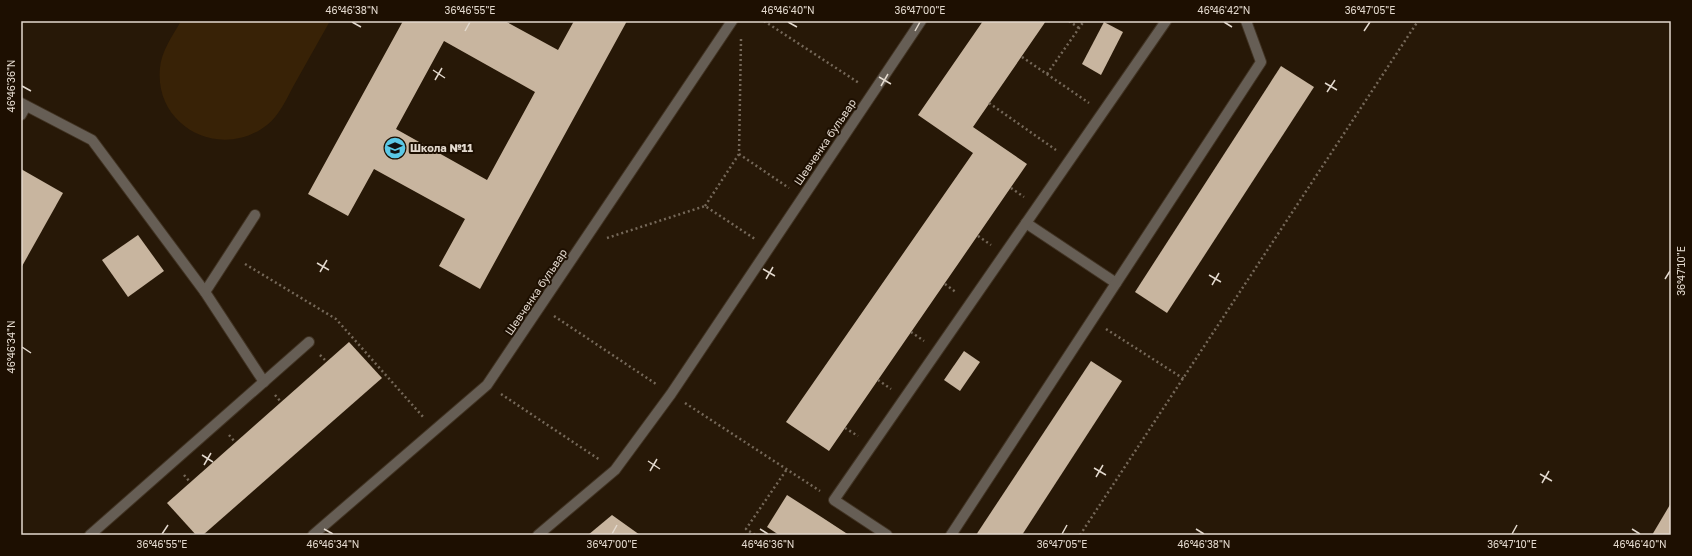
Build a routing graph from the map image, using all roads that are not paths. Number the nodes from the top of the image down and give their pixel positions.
1 (732, 21) edge
2 (921, 21) edge
3 (1166, 21) edge
4 (1246, 21) edge
5 (24, 104) edge
6 (21, 115) edge
7 (255, 215) dead end
8 (1026, 223) junction
9 (1116, 284) junction
10 (204, 292) junction
11 (309, 342) dead end
12 (264, 382) junction
13 (90, 535) edge
14 (313, 535) edge
15 (538, 535) edge
16 (887, 535) edge
17 (951, 535) edge

1 - 14 street, Шевченка бульвар
2 - 15 street, Шевченка бульвар
3 - 8 street
4 - 9 street
5 - 6 street
5 - 10 street
7 - 10 street
8 - 9 street
8 - 16 street
9 - 17 street
10 - 12 street
11 - 12 street
12 - 13 street

